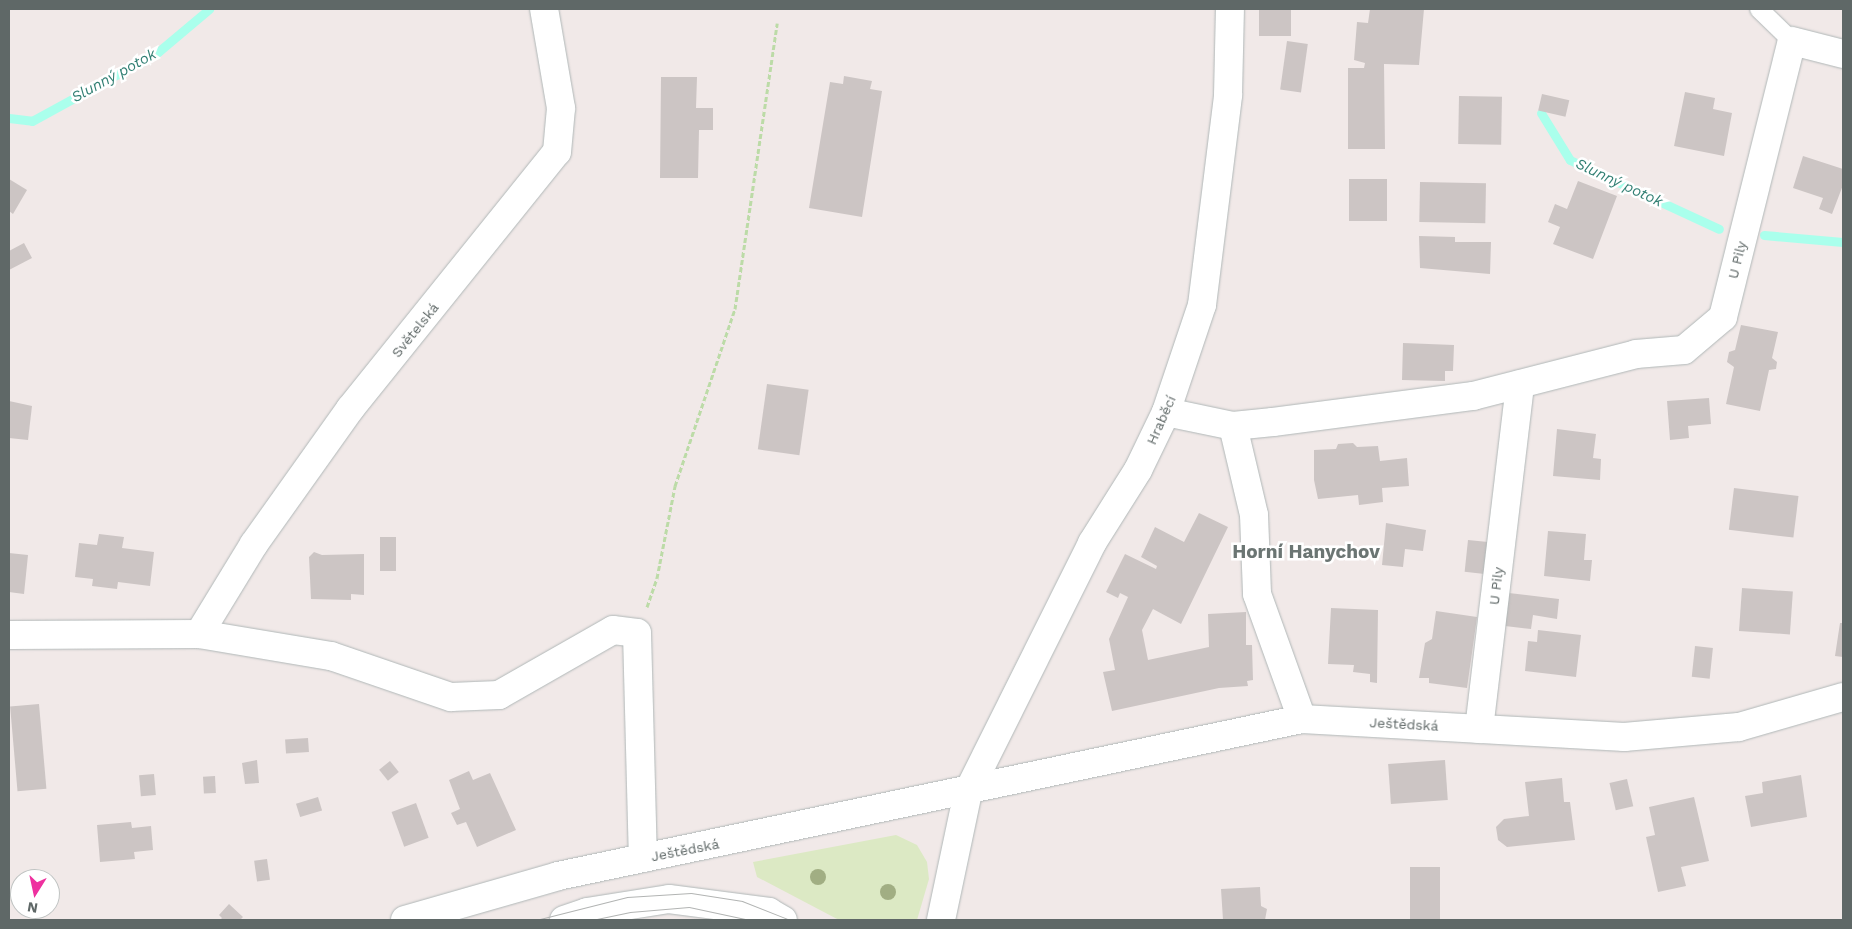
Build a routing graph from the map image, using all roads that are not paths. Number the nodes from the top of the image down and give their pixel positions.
1 (544, 9) edge
2 (1230, 9) edge
3 (1759, 9) edge
4 (1792, 41) junction
5 (1843, 54) edge
6 (1520, 384) junction
7 (1166, 412) junction
8 (1233, 426) junction
9 (9, 634) edge
10 (199, 634) junction
11 (1843, 697) edge
12 (1302, 719) junction
13 (1479, 729) junction
14 (968, 792) junction
15 (642, 858) junction
16 (405, 920) edge
17 (564, 920) edge
18 (783, 920) edge
19 (940, 920) edge

1 - 10 street, Světelská
2 - 7 street, Hraběcí
3 - 4 lane
4 - 5 street
4 - 6 street, U Pily
6 - 8 street, U Pily
6 - 13 street, U Pily
7 - 8 street, U Pily
7 - 14 street, Hraběcí
8 - 12 street
9 - 10 street
10 - 15 street
11 - 13 street, Ještědská
12 - 13 street, Ještědská
12 - 14 street, Ještědská
14 - 15 street, Ještědská
14 - 19 street
15 - 16 street, Ještědská
17 - 18 street

